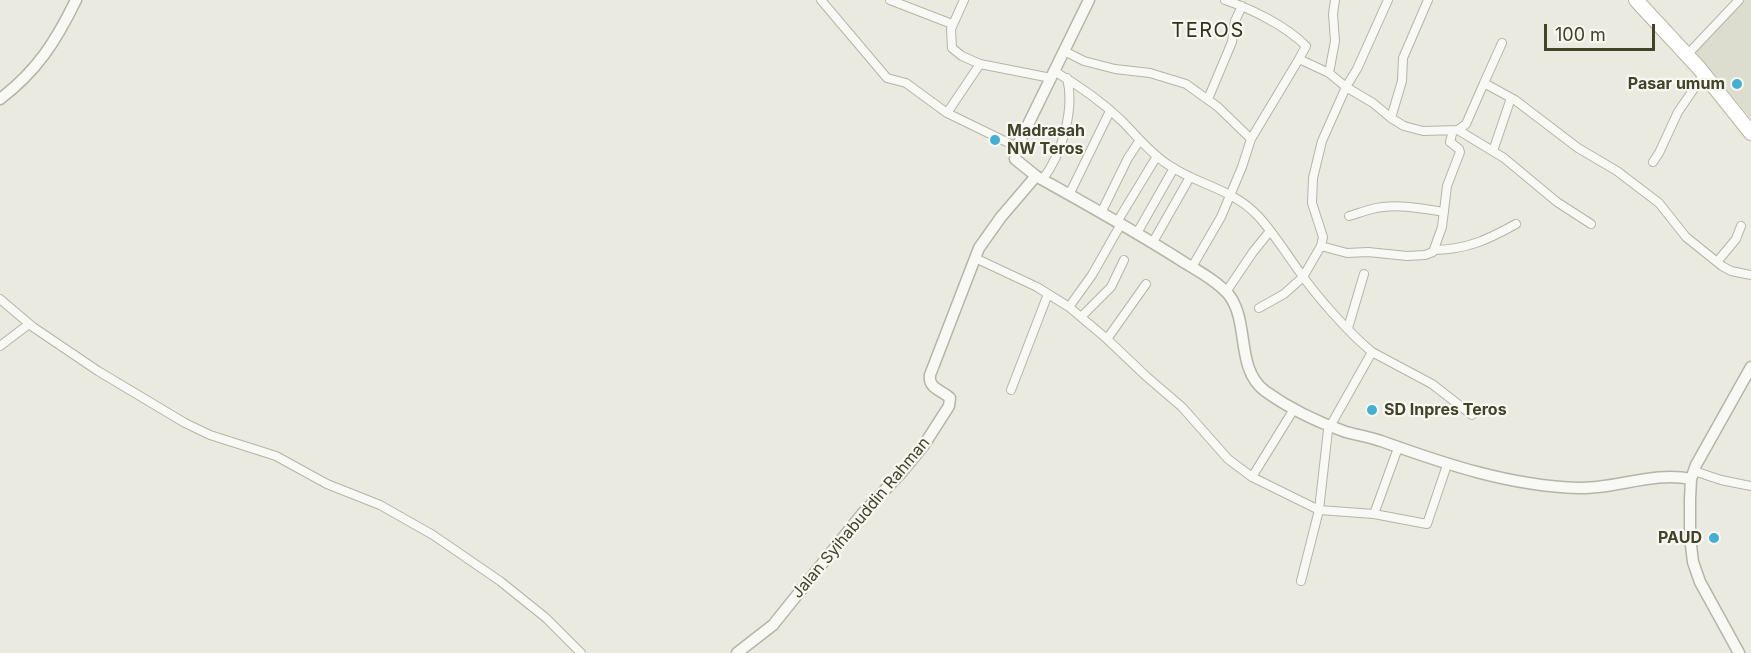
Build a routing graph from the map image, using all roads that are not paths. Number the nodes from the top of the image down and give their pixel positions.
1 (76, 0) edge
2 (821, 0) edge
3 (890, 0) edge
4 (964, 0) edge
5 (1089, 0) edge
6 (1225, 0) edge
7 (1256, 0) edge
8 (1335, 0) edge
9 (1388, 0) edge
10 (1428, 0) edge
11 (1636, 0) edge
12 (1739, 0) edge
13 (1247, 8) junction
14 (952, 24) junction
15 (1502, 43) dead end
16 (1064, 51) junction
17 (1687, 55) junction
18 (1299, 59) junction
19 (980, 64) junction
20 (1329, 73) junction
21 (1704, 74) junction
22 (1053, 75) junction
23 (1067, 78) junction
24 (1484, 83) junction
25 (1346, 87) junction
26 (1511, 98) junction
27 (0, 99) edge
28 (1208, 99) junction
29 (1110, 111) junction
30 (947, 113) junction
31 (1391, 118) junction
32 (1456, 130) junction
33 (1751, 133) edge
34 (1251, 139) junction
35 (1140, 140) junction
36 (1017, 147) junction
37 (1493, 151) junction
38 (1157, 156) junction
39 (1653, 162) dead end
40 (1174, 168) junction
41 (1190, 177) junction
42 (1039, 178) junction
43 (1232, 194) junction
44 (1069, 195) junction
45 (1443, 212) junction
46 (1101, 213) junction
47 (1349, 216) dead end
48 (1119, 223) junction
49 (1516, 224) dead end
50 (1591, 224) dead end
51 (1741, 226) dead end
52 (1270, 231) junction
53 (1137, 233) junction
54 (1153, 242) junction
55 (1321, 246) junction
56 (1434, 250) junction
57 (975, 258) junction
58 (1124, 260) dead end
59 (1717, 262) junction
60 (1192, 267) junction
61 (1364, 274) dead end
62 (1751, 275) edge
63 (1303, 277) junction
64 (1146, 284) dead end
65 (1226, 292) junction
66 (1048, 294) junction
67 (0, 299) edge
68 (1069, 307) junction
69 (1259, 308) dead end
70 (1081, 317) junction
71 (29, 324) junction
72 (1348, 328) junction
73 (1107, 339) junction
74 (0, 346) edge
75 (1372, 352) junction
76 (1751, 368) edge
77 (1011, 390) dead end
78 (1294, 409) junction
79 (1472, 415) dead end
80 (1329, 426) junction
81 (1398, 448) junction
82 (1447, 465) junction
83 (1692, 475) junction
84 (1252, 477) junction
85 (1751, 486) edge
86 (1319, 510) junction
87 (1374, 514) junction
88 (1301, 581) dead end
89 (581, 653) edge
90 (737, 653) edge
91 (1739, 653) edge

1 - 27 street
2 - 30 street
3 - 14 street
4 - 14 street
5 - 16 street
6 - 13 street
7 - 13 street
8 - 20 street
9 - 25 street
10 - 31 street
11 - 17 main road
12 - 17 street
13 - 18 street
13 - 28 street
14 - 19 street
15 - 24 street
16 - 22 street
16 - 28 street
17 - 21 main road
18 - 20 street
18 - 34 street
19 - 22 street
19 - 30 street
20 - 25 street
21 - 33 main road
21 - 39 street
22 - 23 street
22 - 36 street
23 - 29 street
23 - 42 street
24 - 26 street
24 - 32 street
25 - 31 street
25 - 55 street
26 - 37 street
26 - 59 street
28 - 34 street
29 - 35 street
29 - 44 street
30 - 36 street
31 - 32 street
32 - 37 street
32 - 45 street
34 - 43 street
35 - 38 street
35 - 46 street
36 - 42 street
37 - 50 street
38 - 40 street
38 - 48 street
40 - 41 street
40 - 53 street
41 - 43 street
41 - 54 street
42 - 44 street
42 - 57 street, Jalan Syihabuddin Rahman
43 - 52 street
43 - 60 street
44 - 46 street
45 - 47 street
45 - 56 street
46 - 48 street
48 - 53 street
48 - 68 street
49 - 56 street
51 - 59 street
52 - 63 street
52 - 65 street
53 - 54 street
54 - 60 street
55 - 56 street
55 - 63 street
57 - 66 street
57 - 90 street, Jalan Syihabuddin Rahman
58 - 70 street
59 - 62 street
60 - 65 street
61 - 72 street
63 - 69 street
63 - 72 street
64 - 73 street
65 - 78 street
66 - 68 street
66 - 77 street
67 - 71 street
68 - 70 street
70 - 73 street
71 - 74 street
71 - 89 street
72 - 75 street
73 - 84 street
75 - 79 street
75 - 80 street
76 - 83 street
78 - 80 street
78 - 84 street
80 - 81 street
80 - 86 street
81 - 82 street
81 - 87 street
82 - 83 street
82 - 87 street
83 - 85 street
83 - 91 street
84 - 86 street
86 - 87 street
86 - 88 street

